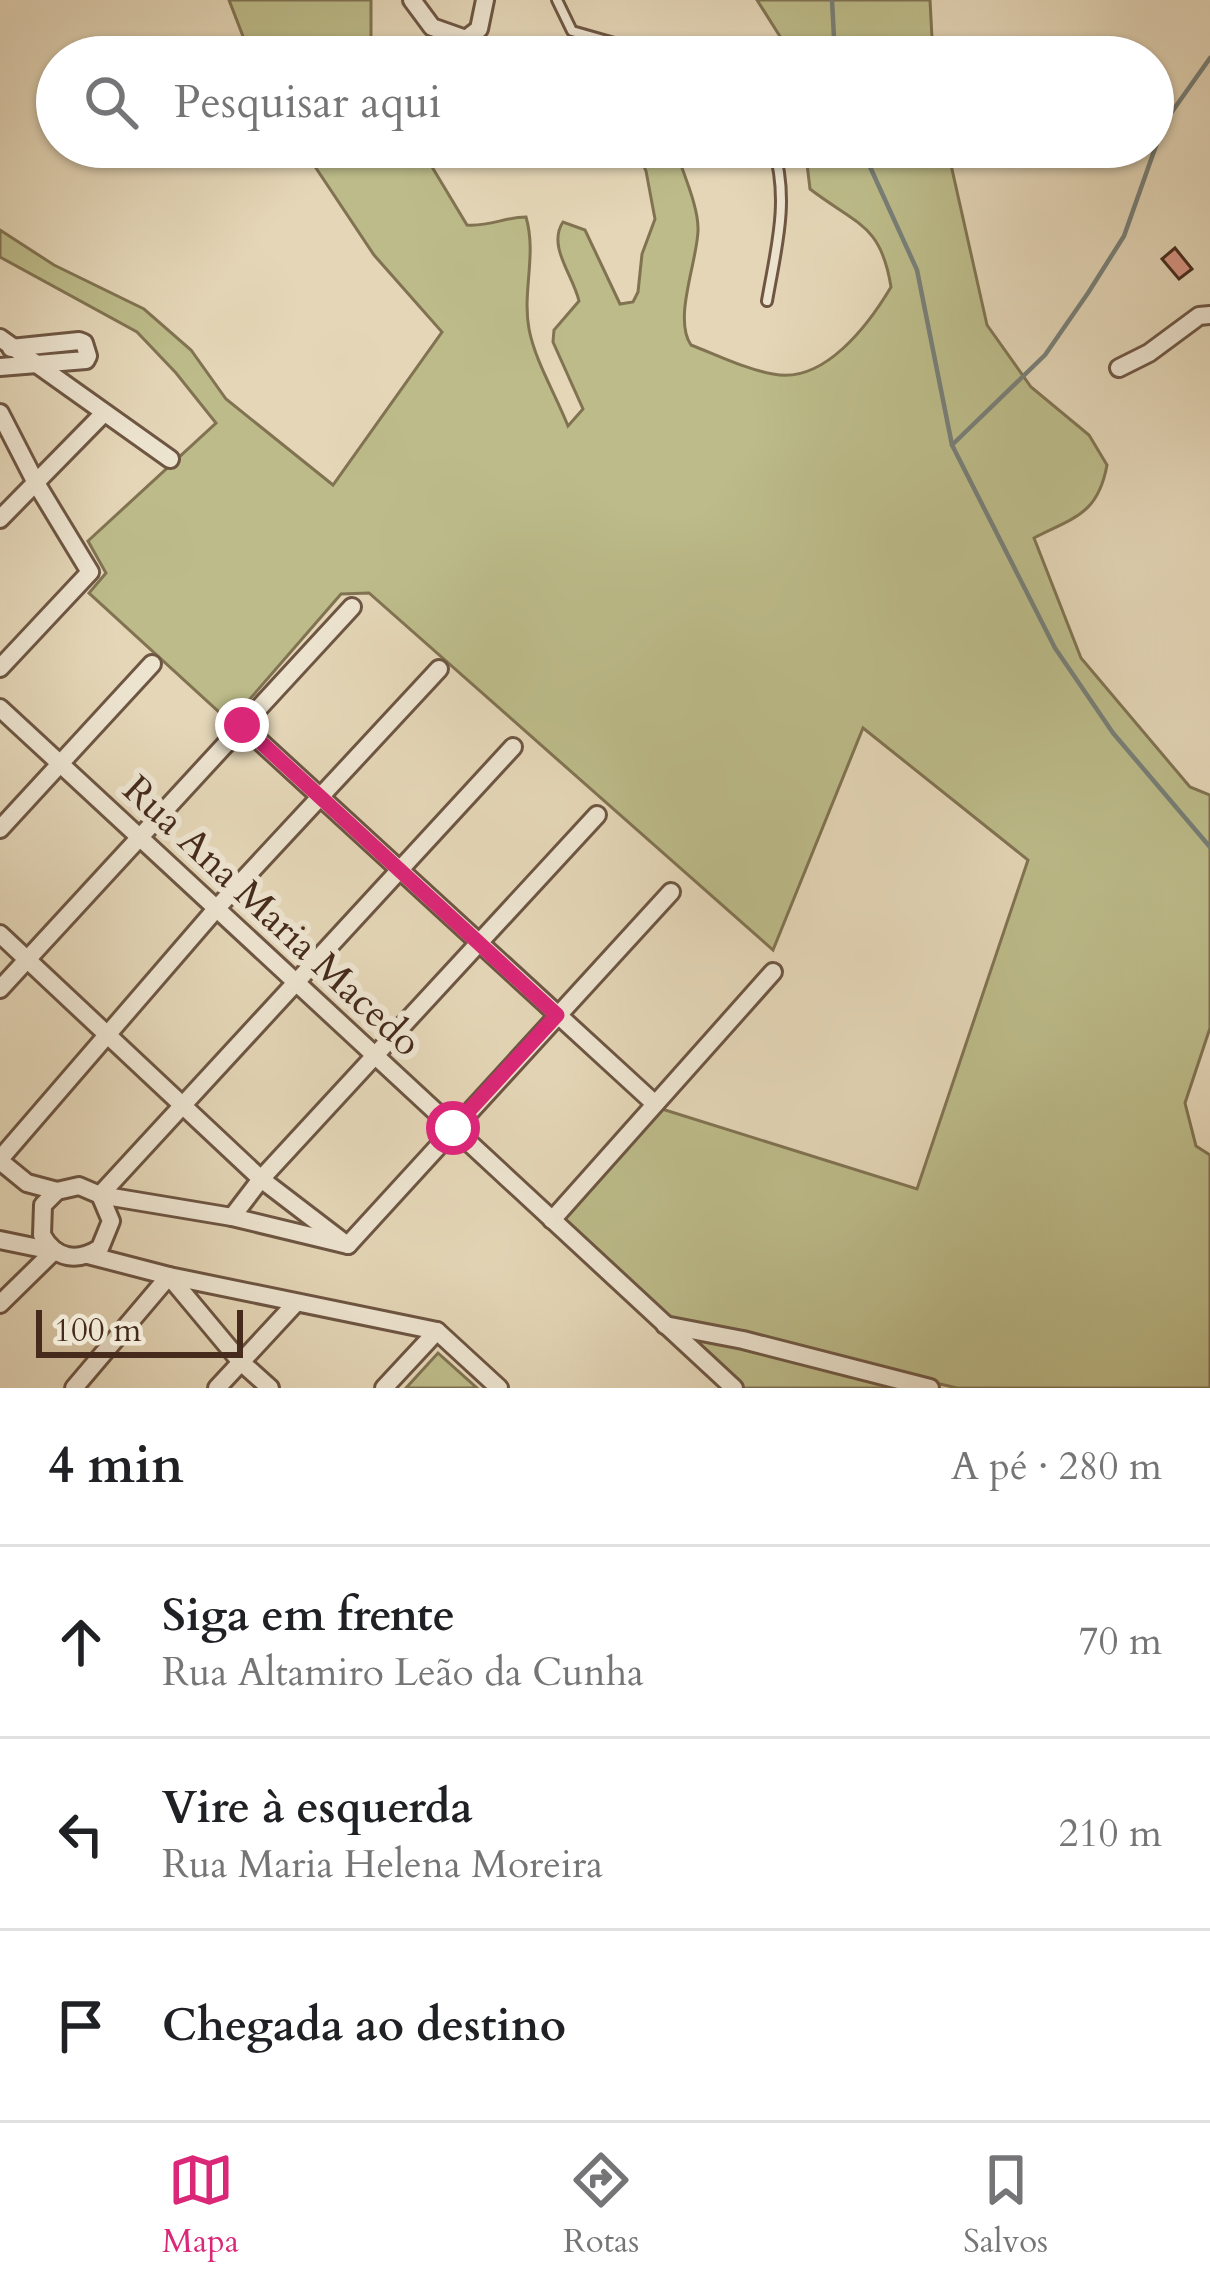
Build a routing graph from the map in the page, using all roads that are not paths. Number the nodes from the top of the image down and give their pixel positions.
1 (412, 0) edge
2 (485, 0) edge
3 (557, 0) edge
4 (453, 36) edge
5 (474, 36) edge
6 (590, 36) edge
7 (777, 168) edge
8 (766, 301) dead end
9 (1210, 315) edge
10 (4, 345) edge
11 (34, 364) junction
12 (0, 367) edge
13 (1119, 368) dead end
14 (104, 412) junction
15 (0, 413) edge
16 (170, 459) dead end
17 (36, 483) junction
18 (0, 519) edge
19 (352, 608) dead end
20 (152, 664) dead end
21 (0, 668) edge
22 (439, 669) dead end
23 (0, 708) edge
24 (242, 725) junction
25 (513, 747) dead end
26 (59, 765) junction
27 (320, 797) junction
28 (597, 815) dead end
29 (0, 829) edge
30 (138, 837) junction
31 (400, 869) junction
32 (671, 892) dead end
33 (216, 909) junction
34 (0, 934) edge
35 (478, 943) junction
36 (26, 958) junction
37 (773, 972) dead end
38 (293, 982) junction
39 (0, 989) edge
40 (557, 1015) junction
41 (105, 1035) junction
42 (374, 1055) junction
43 (654, 1103) junction
44 (185, 1106) junction
45 (453, 1128) junction
46 (0, 1160) edge
47 (0, 1178) edge
48 (261, 1179) junction
49 (27, 1184) junction
50 (57, 1191) junction
51 (100, 1195) junction
52 (232, 1217) junction
53 (553, 1220) junction
54 (0, 1240) edge
55 (348, 1246) junction
56 (54, 1251) junction
57 (88, 1256) junction
58 (169, 1276) junction
59 (0, 1304) edge
60 (294, 1305) junction
61 (664, 1325) junction
62 (437, 1330) junction
63 (240, 1361) junction
64 (74, 1388) edge
65 (217, 1388) edge
66 (270, 1388) edge
67 (384, 1388) edge
68 (499, 1388) edge
69 (734, 1388) edge
70 (929, 1388) edge

1 - 4 street
2 - 5 street
3 - 6 lane
7 - 8 lane
9 - 13 street
10 - 11 street
10 - 11 street
11 - 12 street
11 - 14 street
14 - 16 street
14 - 17 street
15 - 17 street
17 - 18 street
17 - 21 street
19 - 24 street
20 - 26 street
22 - 27 street
23 - 26 street, Rua Ana Maria Macedo
24 - 27 street
24 - 30 street
25 - 31 street
26 - 29 street
26 - 30 street, Rua Ana Maria Macedo
27 - 31 street
27 - 33 street
28 - 35 street
30 - 33 street, Rua Ana Maria Macedo
30 - 36 street
31 - 35 street
31 - 38 street
32 - 40 street
33 - 38 street, Rua Ana Maria Macedo
33 - 41 street
34 - 36 street
35 - 40 street
35 - 42 street
36 - 39 street
36 - 41 street
37 - 43 street
38 - 42 street, Rua Ana Maria Macedo
38 - 44 street
40 - 43 street
40 - 45 street
41 - 44 street
41 - 46 street
42 - 45 street, Rua Ana Maria Macedo
42 - 48 street
43 - 53 street
44 - 48 street
44 - 51 street
45 - 53 street, Rua Ana Maria Macedo
45 - 55 street
46 - 49 street
47 - 49 street
48 - 52 street
48 - 55 street
49 - 50 street
50 - 51 street
50 - 56 street
51 - 52 street
51 - 57 street
52 - 55 street
53 - 61 street, Rua Ana Maria Macedo
54 - 56 street
56 - 57 street
56 - 59 street
57 - 58 street
58 - 60 street
58 - 63 street
58 - 64 street
60 - 62 street
60 - 63 street
61 - 69 street, Rua Ana Maria Macedo
61 - 70 street
62 - 67 street
62 - 68 street
63 - 65 street
63 - 66 street

